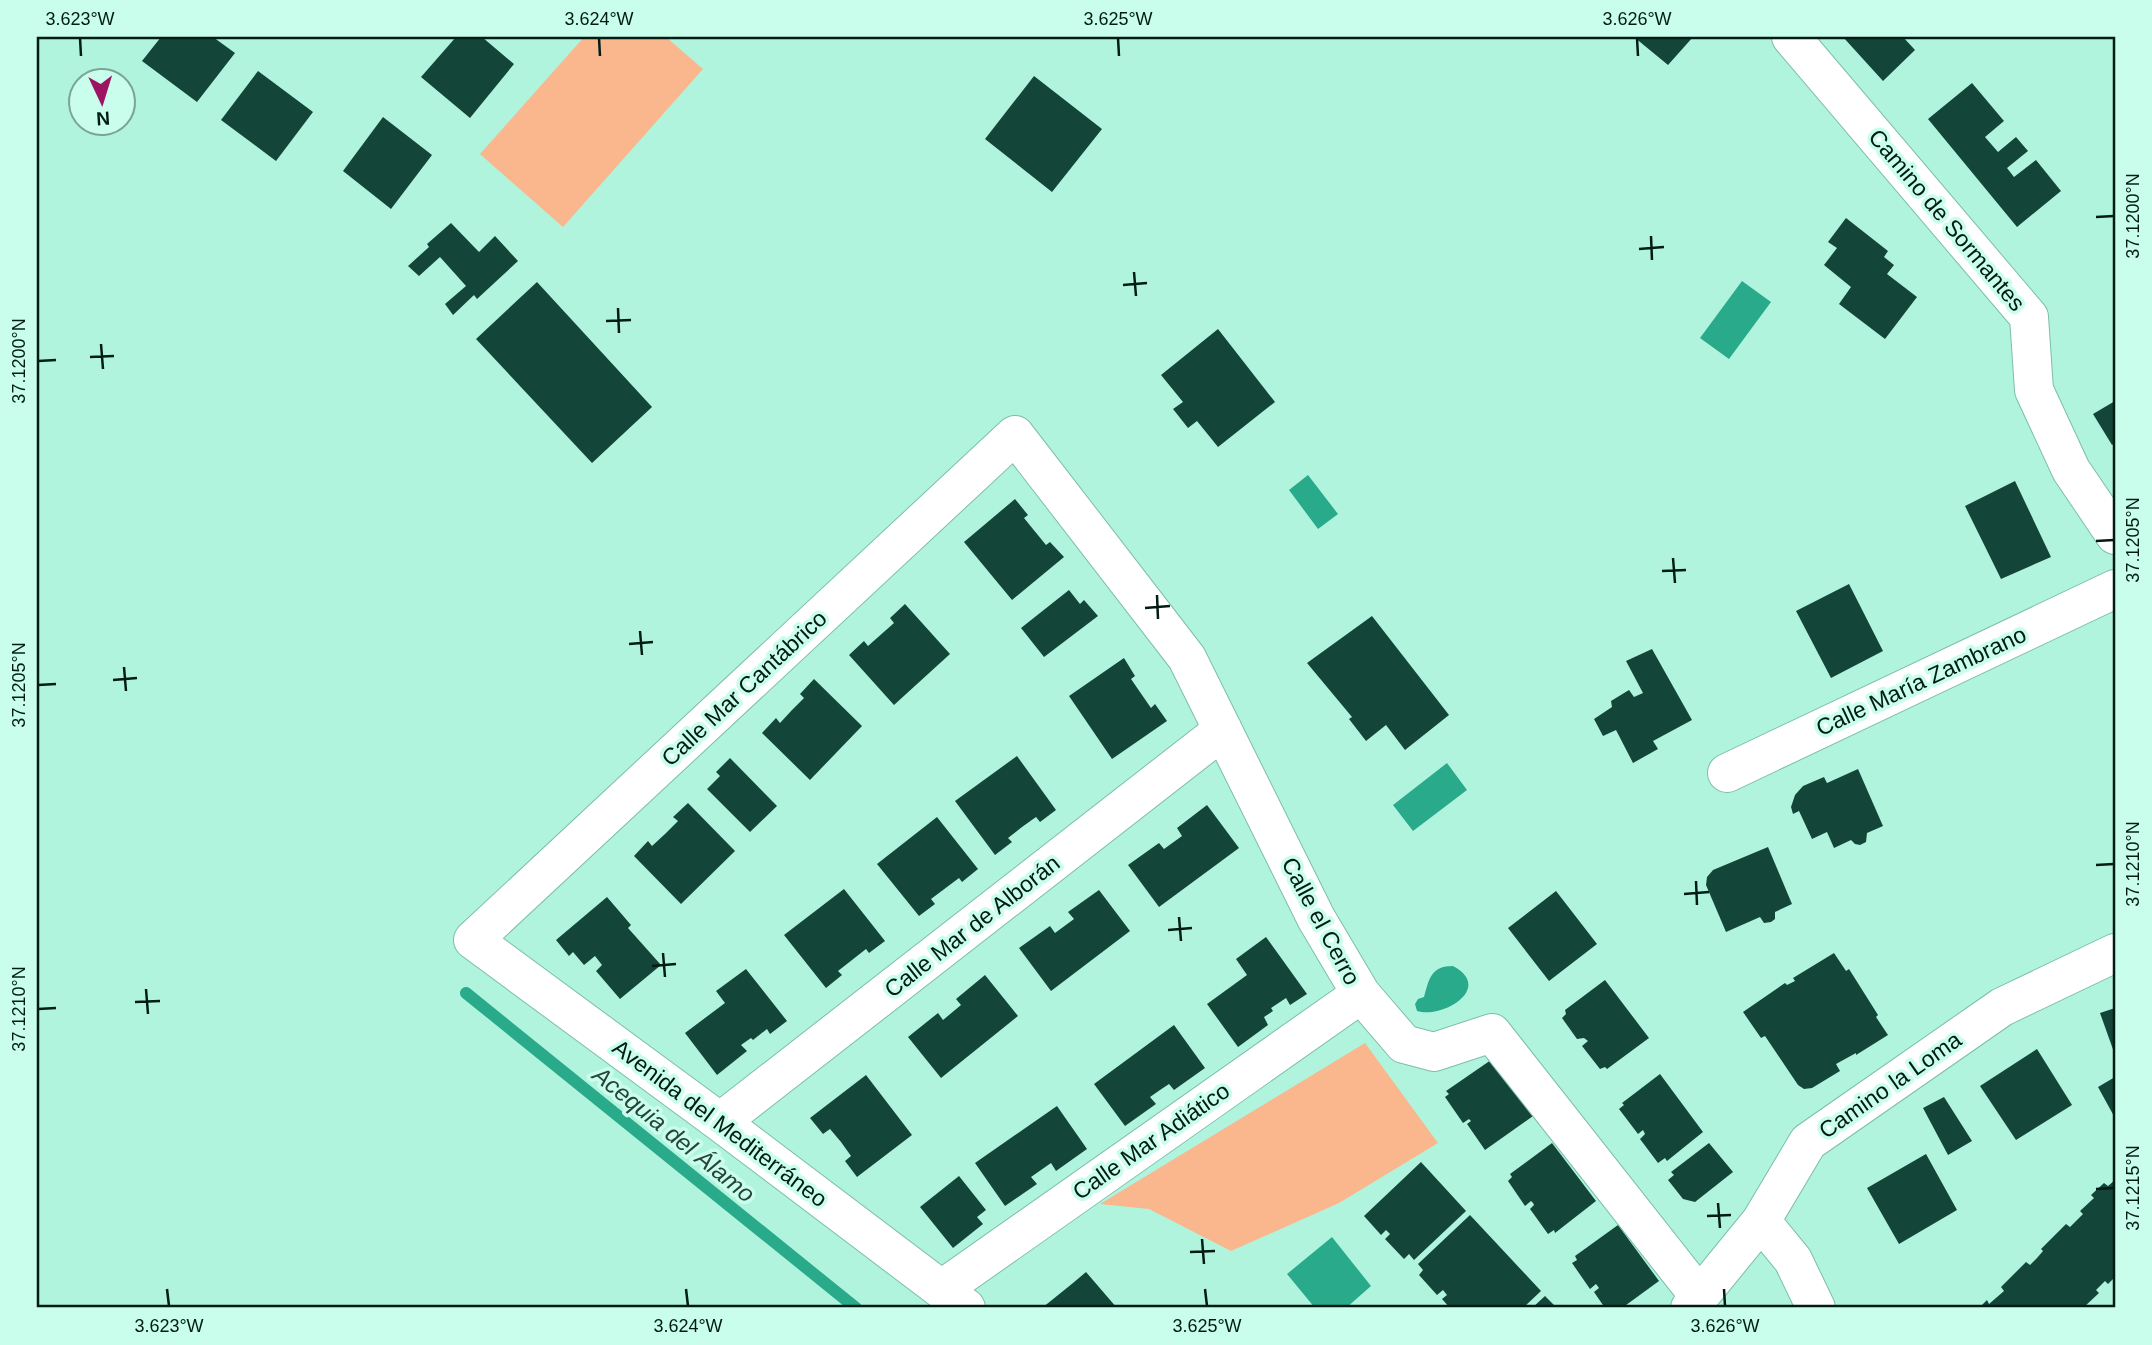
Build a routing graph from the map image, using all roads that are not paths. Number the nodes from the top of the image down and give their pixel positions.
1 (1791, 37) edge
2 (1015, 435) joint
3 (2115, 535) edge
4 (2115, 589) edge
5 (1223, 730) junction
6 (1727, 773) dead end
7 (472, 940) joint
8 (2115, 953) edge
9 (1361, 994) junction
10 (720, 1122) junction
11 (1761, 1221) junction
12 (954, 1299) edge
13 (1695, 1302) edge
14 (1816, 1308) edge

1 - 3 street, Camino de Sormantes
2 - 5 street, Calle el Cerro
2 - 7 street, Calle Mar Cantábrico
4 - 6 street, Calle María Zambrano
5 - 9 street, Calle el Cerro
5 - 10 street, Calle Mar de Alborán
7 - 10 street, Avenida del Mediterráneo
8 - 11 street, Camino la Loma
9 - 12 street, Calle Mar Adiático
9 - 13 street, Calle el Cerro
10 - 12 street, Avenida del Mediterráneo
11 - 13 street, Camino la Loma
11 - 14 street

